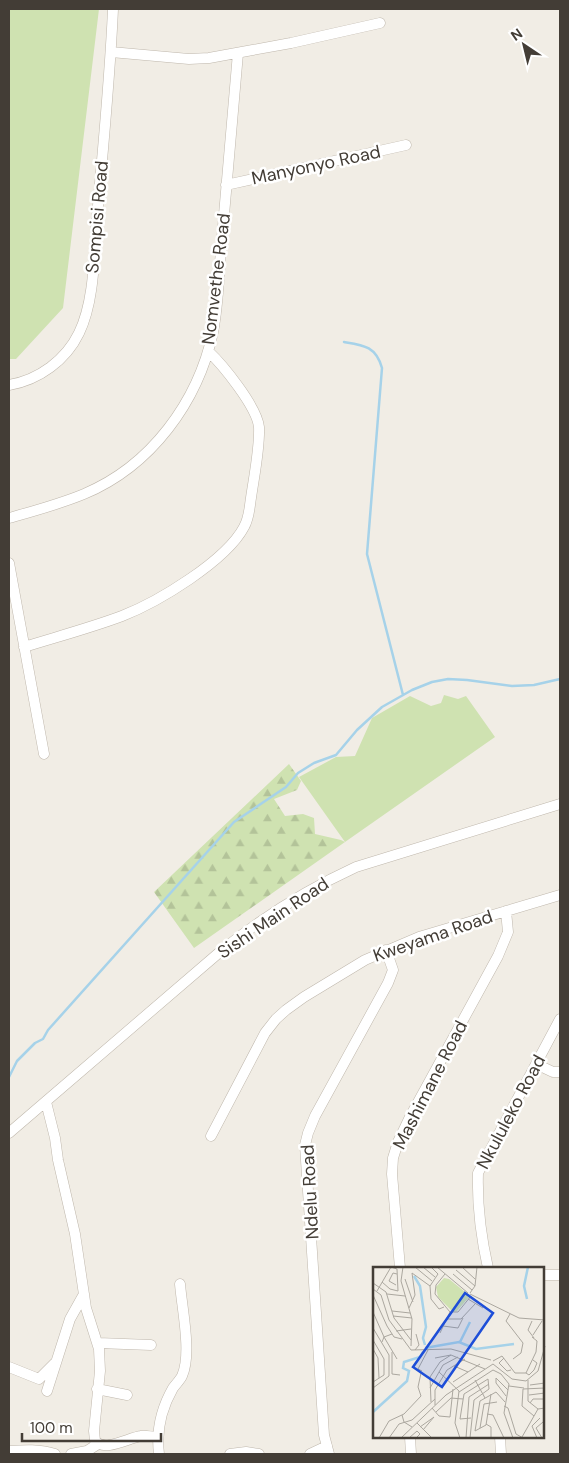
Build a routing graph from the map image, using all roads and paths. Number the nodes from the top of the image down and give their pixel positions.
1 (113, 9) edge
2 (380, 23) dead end
3 (111, 52) junction
4 (238, 53) junction
5 (406, 145) dead end
6 (226, 185) junction
7 (208, 351) junction
8 (9, 385) edge
9 (9, 518) edge
10 (9, 563) edge
11 (24, 647) junction
12 (44, 754) dead end
13 (560, 804) edge
14 (560, 895) edge
15 (506, 911) junction
16 (386, 950) junction
17 (560, 1019) edge
18 (536, 1064) junction
19 (560, 1072) edge
20 (46, 1102) junction
21 (9, 1133) edge
22 (212, 1136) dead end
23 (400, 1267) edge
24 (488, 1267) edge
25 (544, 1275) edge
26 (560, 1275) edge
27 (180, 1284) dead end
28 (84, 1294) junction
29 (98, 1343) junction
30 (151, 1345) dead end
31 (56, 1362) junction
32 (9, 1367) edge
33 (97, 1389) junction
34 (47, 1391) dead end
35 (127, 1395) dead end
36 (157, 1438) junction
37 (410, 1438) edge
38 (500, 1438) edge
39 (101, 1448) edge
40 (328, 1450) edge
41 (9, 1451) edge
42 (55, 1454) edge
43 (71, 1454) edge
44 (159, 1454) edge
45 (230, 1454) edge
46 (259, 1454) edge
47 (310, 1454) edge
48 (411, 1454) edge
49 (501, 1454) edge

1 - 3 street, Sompisi Road
2 - 4 street
3 - 4 street
3 - 8 street, Sompisi Road
4 - 6 street, Nomvethe Road
5 - 6 street, Manyonyo Road
6 - 7 street, Nomvethe Road
7 - 9 street, Nomvethe Road
7 - 11 street
10 - 11 street
11 - 12 street
13 - 20 street, Sishi Main Road
14 - 15 street, Kweyama Road
15 - 16 street, Kweyama Road
15 - 23 street, Mashimane Road
16 - 22 street, Kweyama Road
16 - 40 street, Ndelu Road
17 - 18 street, Nkululeko Road
18 - 19 street
18 - 24 street, Nkululeko Road
20 - 21 street, Sishi Main Road
20 - 28 street
25 - 26 street
27 - 36 street
28 - 29 street
28 - 31 street
29 - 30 street
29 - 33 street
31 - 32 street
31 - 34 street
33 - 35 street
33 - 39 street
36 - 39 street
36 - 44 street
37 - 48 street
38 - 49 street
39 - 43 street
40 - 47 street
41 - 42 street
45 - 46 street

